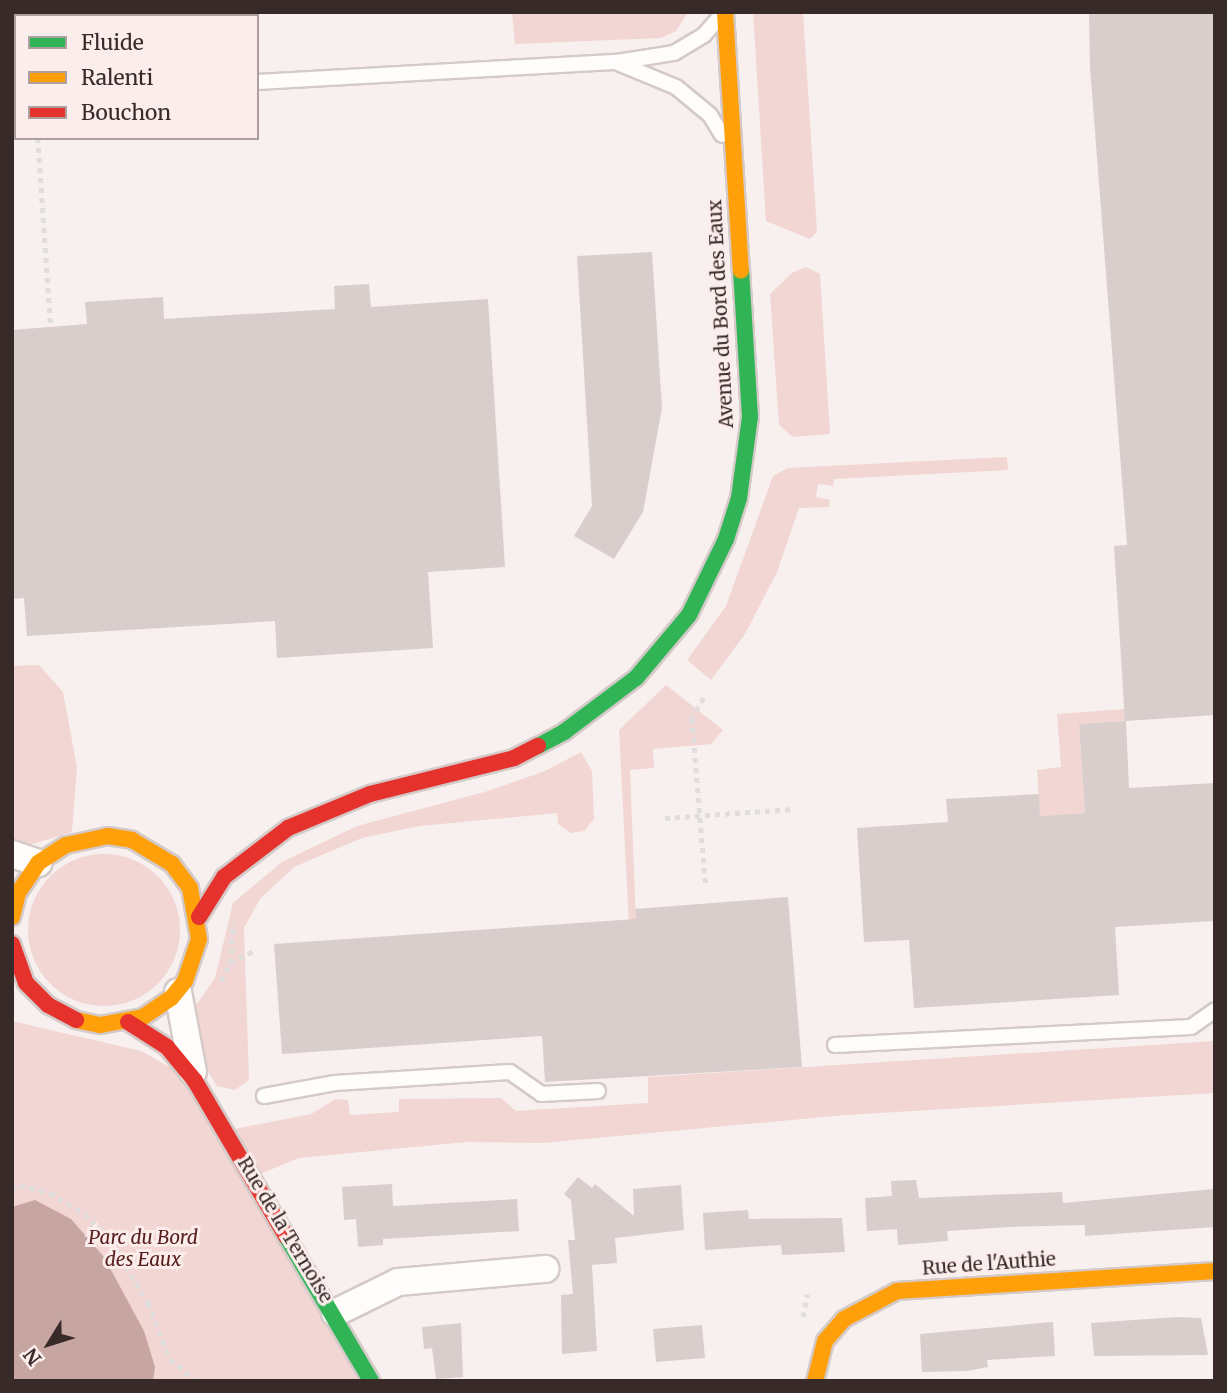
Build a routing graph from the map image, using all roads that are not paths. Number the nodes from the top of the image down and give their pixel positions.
1 (724, 12) edge
2 (617, 62) junction
3 (259, 82) edge
4 (734, 153) junction
5 (267, 841) junction
6 (225, 853) dead end
7 (12, 854) edge
8 (198, 859) dead end
9 (38, 863) junction
10 (172, 864) junction
11 (13, 910) edge
12 (199, 917) junction
13 (13, 951) edge
14 (178, 992) junction
15 (48, 1005) junction
16 (25, 1007) dead end
17 (1215, 1010) edge
18 (128, 1022) junction
19 (835, 1045) dead end
20 (195, 1082) junction
21 (598, 1091) dead end
22 (264, 1096) dead end
23 (545, 1269) dead end
24 (1215, 1271) edge
25 (335, 1313) junction
26 (372, 1381) edge
27 (815, 1381) edge

1 - 2 lane
1 - 4 street, Avenue du Bord des Eaux
2 - 3 lane
2 - 4 lane
4 - 5 street, Avenue du Bord des Eaux
5 - 6 street, Avenue du Bord des Eaux
5 - 12 street, Avenue du Bord des Eaux
7 - 9 street
8 - 10 street
9 - 10 street
9 - 11 street
10 - 12 street
12 - 14 street
13 - 15 street
14 - 18 street
14 - 20 street, Rue de la Ternoise
15 - 16 street
15 - 18 street
17 - 19 lane
18 - 20 street, Rue de la Ternoise
20 - 25 street, Rue de la Ternoise
21 - 22 lane
23 - 25 street
24 - 27 street, Rue de l'Authie
25 - 26 street, Rue de la Ternoise

